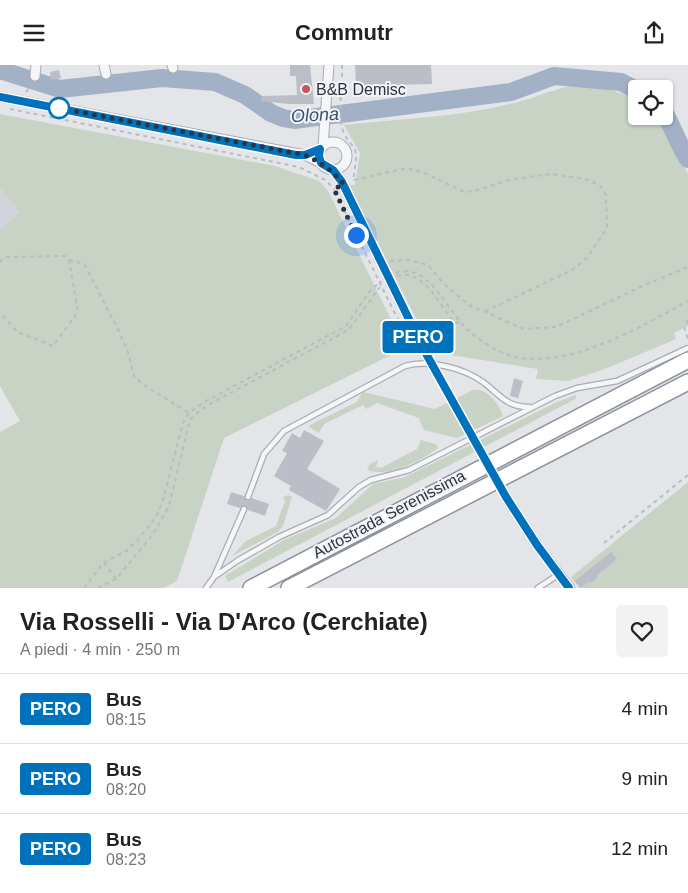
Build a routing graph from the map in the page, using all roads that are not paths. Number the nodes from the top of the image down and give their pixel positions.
1 (36, 65) edge
2 (329, 65) edge
3 (35, 76) dead end
4 (0, 97) edge
5 (326, 125) junction
6 (335, 142) junction
7 (322, 147) junction
8 (305, 155) junction
9 (321, 163) junction
10 (342, 166) junction
11 (333, 170) junction
12 (343, 183) junction
13 (688, 348) edge
14 (424, 350) tunnel mouth
15 (688, 360) edge
16 (688, 382) edge
17 (530, 407) junction
18 (248, 497) dead end
19 (506, 497) tunnel mouth
20 (244, 509) dead end
21 (558, 575) junction
22 (214, 577) junction
23 (206, 588) edge
24 (251, 588) edge
25 (289, 588) edge
26 (538, 588) edge
27 (570, 588) edge

1 - 3 street
2 - 5 street
4 - 8 street
5 - 6 street
5 - 7 street
6 - 7 street
6 - 10 street
7 - 8 street
7 - 9 street
8 - 9 street
9 - 11 street
10 - 11 street
10 - 12 street
11 - 12 street
12 - 14 street
13 - 17 lane
15 - 24 highway, Autostrada Serenissima
16 - 25 highway, Autostrada Serenissima
17 - 18 lane
17 - 22 lane
19 - 21 street
20 - 22 lane
21 - 26 lane
21 - 27 street
22 - 23 lane

